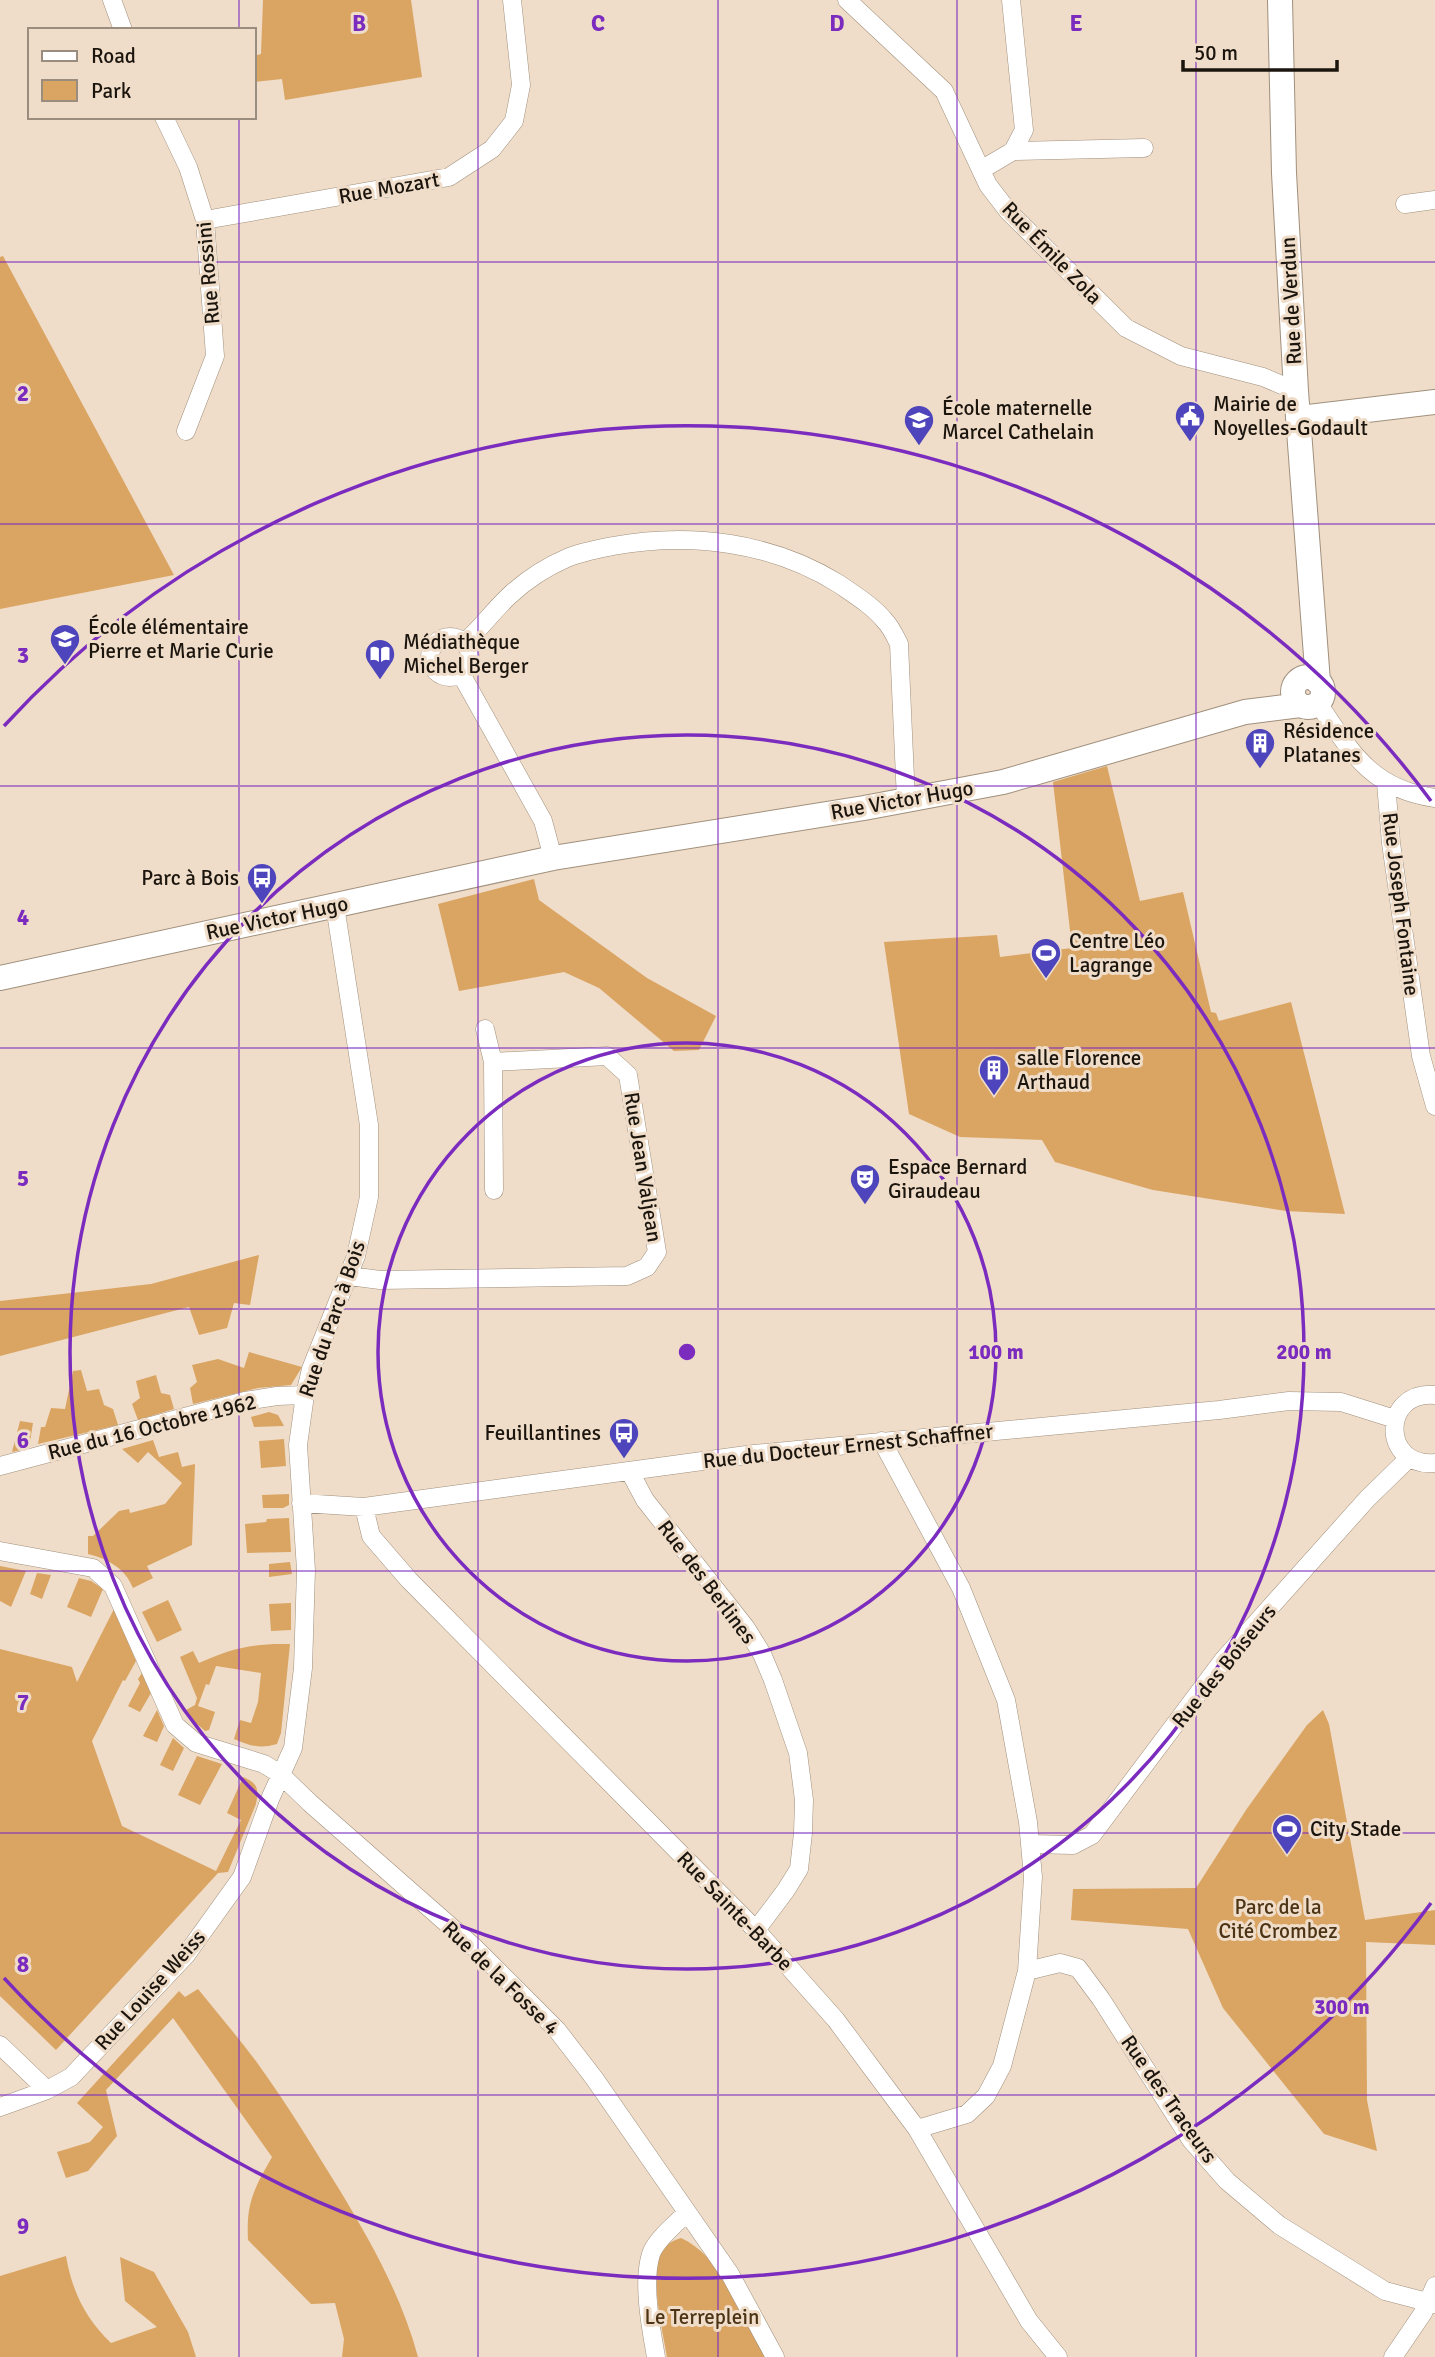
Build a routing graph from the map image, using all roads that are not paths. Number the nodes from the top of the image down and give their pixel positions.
1 (112, 0) edge
2 (512, 0) edge
3 (847, 0) edge
4 (1011, 0) edge
5 (1280, 0) edge
6 (122, 28) edge
7 (165, 119) edge
8 (1143, 148) dead end
9 (1013, 151) junction
10 (981, 170) junction
11 (1435, 200) edge
12 (1405, 204) dead end
13 (205, 220) junction
14 (1296, 391) junction
15 (1435, 402) edge
16 (1300, 418) junction
17 (186, 431) dead end
18 (465, 642) junction
19 (461, 674) junction
20 (1307, 691) junction
21 (1386, 783) junction
22 (1435, 798) edge
23 (906, 800) junction
24 (553, 858) junction
25 (335, 906) junction
26 (0, 978) edge
27 (485, 1029) dead end
28 (493, 1062) junction
29 (1435, 1106) edge
30 (494, 1190) dead end
31 (349, 1276) junction
32 (305, 1395) junction
33 (1435, 1395) edge
34 (1395, 1419) junction
35 (882, 1441) junction
36 (1409, 1458) junction
37 (1435, 1463) edge
38 (0, 1466) edge
39 (630, 1472) junction
40 (301, 1503) junction
41 (364, 1507) junction
42 (0, 1551) edge
43 (280, 1774) junction
44 (1030, 1844) junction
45 (756, 1930) junction
46 (1027, 1971) junction
47 (0, 2045) edge
48 (47, 2091) junction
49 (0, 2107) edge
50 (917, 2129) junction
51 (687, 2213) junction
52 (1433, 2297) edge
53 (656, 2357) edge
54 (775, 2357) edge
55 (1058, 2357) edge
56 (1393, 2357) edge

1 - 6 street
2 - 13 street, Rue Mozart
3 - 10 street, Rue Émile Zola
4 - 9 street
5 - 14 street, Rue de Verdun
7 - 13 street, Rue Rossini
8 - 9 street
9 - 10 street
10 - 14 street, Rue Émile Zola
11 - 12 street
13 - 17 street, Rue Rossini
14 - 16 street, Rue de Verdun
15 - 16 street
16 - 20 street, Rue de Verdun
18 - 19 street
18 - 19 street
18 - 23 street
19 - 24 street
20 - 21 street
20 - 23 street, Rue Victor Hugo
21 - 22 street
21 - 29 street, Rue Joseph Fontaine
23 - 24 street, Rue Victor Hugo
24 - 25 street, Rue Victor Hugo
25 - 26 street, Rue Victor Hugo
25 - 31 street, Rue du Parc à Bois
27 - 28 street
28 - 30 street
28 - 31 street, Rue Jean Valjean
31 - 32 street, Rue du Parc à Bois
32 - 38 street, Rue du 16 Octobre 1962
32 - 40 street, Rue du Parc à Bois
33 - 34 street
34 - 35 street, Rue du Docteur Ernest Schaffner
34 - 36 street
35 - 39 street, Rue du Docteur Ernest Schaffner
35 - 44 street
36 - 37 street
36 - 44 street, Rue des Boiseurs
39 - 41 street, Rue du Docteur Ernest Schaffner
39 - 45 street, Rue des Berlines
40 - 41 street, Rue du Docteur Ernest Schaffner
40 - 43 street, Rue du Parc à Bois
41 - 45 street, Rue Sainte-Barbe
42 - 43 street
43 - 48 street, Rue Louise Weiss
43 - 51 street, Rue de la Fosse 4
44 - 46 street
45 - 50 street, Rue Sainte-Barbe
46 - 50 street
46 - 52 street, Rue des Traceurs
47 - 48 street
48 - 49 street, Rue Louise Weiss
50 - 55 street, Rue Sainte-Barbe
51 - 53 street
51 - 54 street, Rue de la Fosse 4
52 - 56 street

